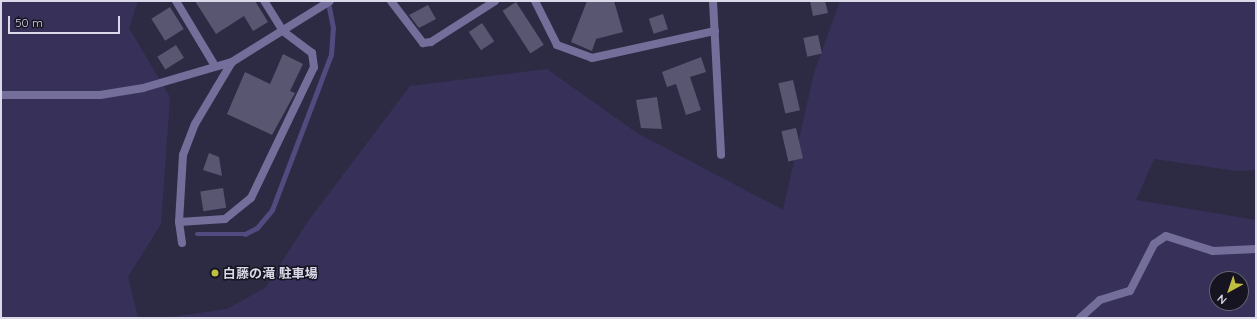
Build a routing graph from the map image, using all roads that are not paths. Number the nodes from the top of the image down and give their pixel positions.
1 (176, 1) edge
2 (264, 1) edge
3 (330, 1) edge
4 (391, 1) edge
5 (495, 1) edge
6 (535, 1) edge
7 (713, 1) edge
8 (715, 31) junction
9 (283, 32) junction
10 (232, 62) junction
11 (215, 66) junction
12 (1, 95) edge
13 (721, 155) dead end
14 (180, 222) junction
15 (182, 243) dead end
16 (1256, 249) edge
17 (1080, 318) edge

1 - 11 street
2 - 9 street
3 - 9 street
4 - 5 street
6 - 8 street
7 - 8 street
8 - 13 street
9 - 10 street
9 - 14 street
10 - 11 street
10 - 14 street
11 - 12 street
14 - 15 street
16 - 17 street

